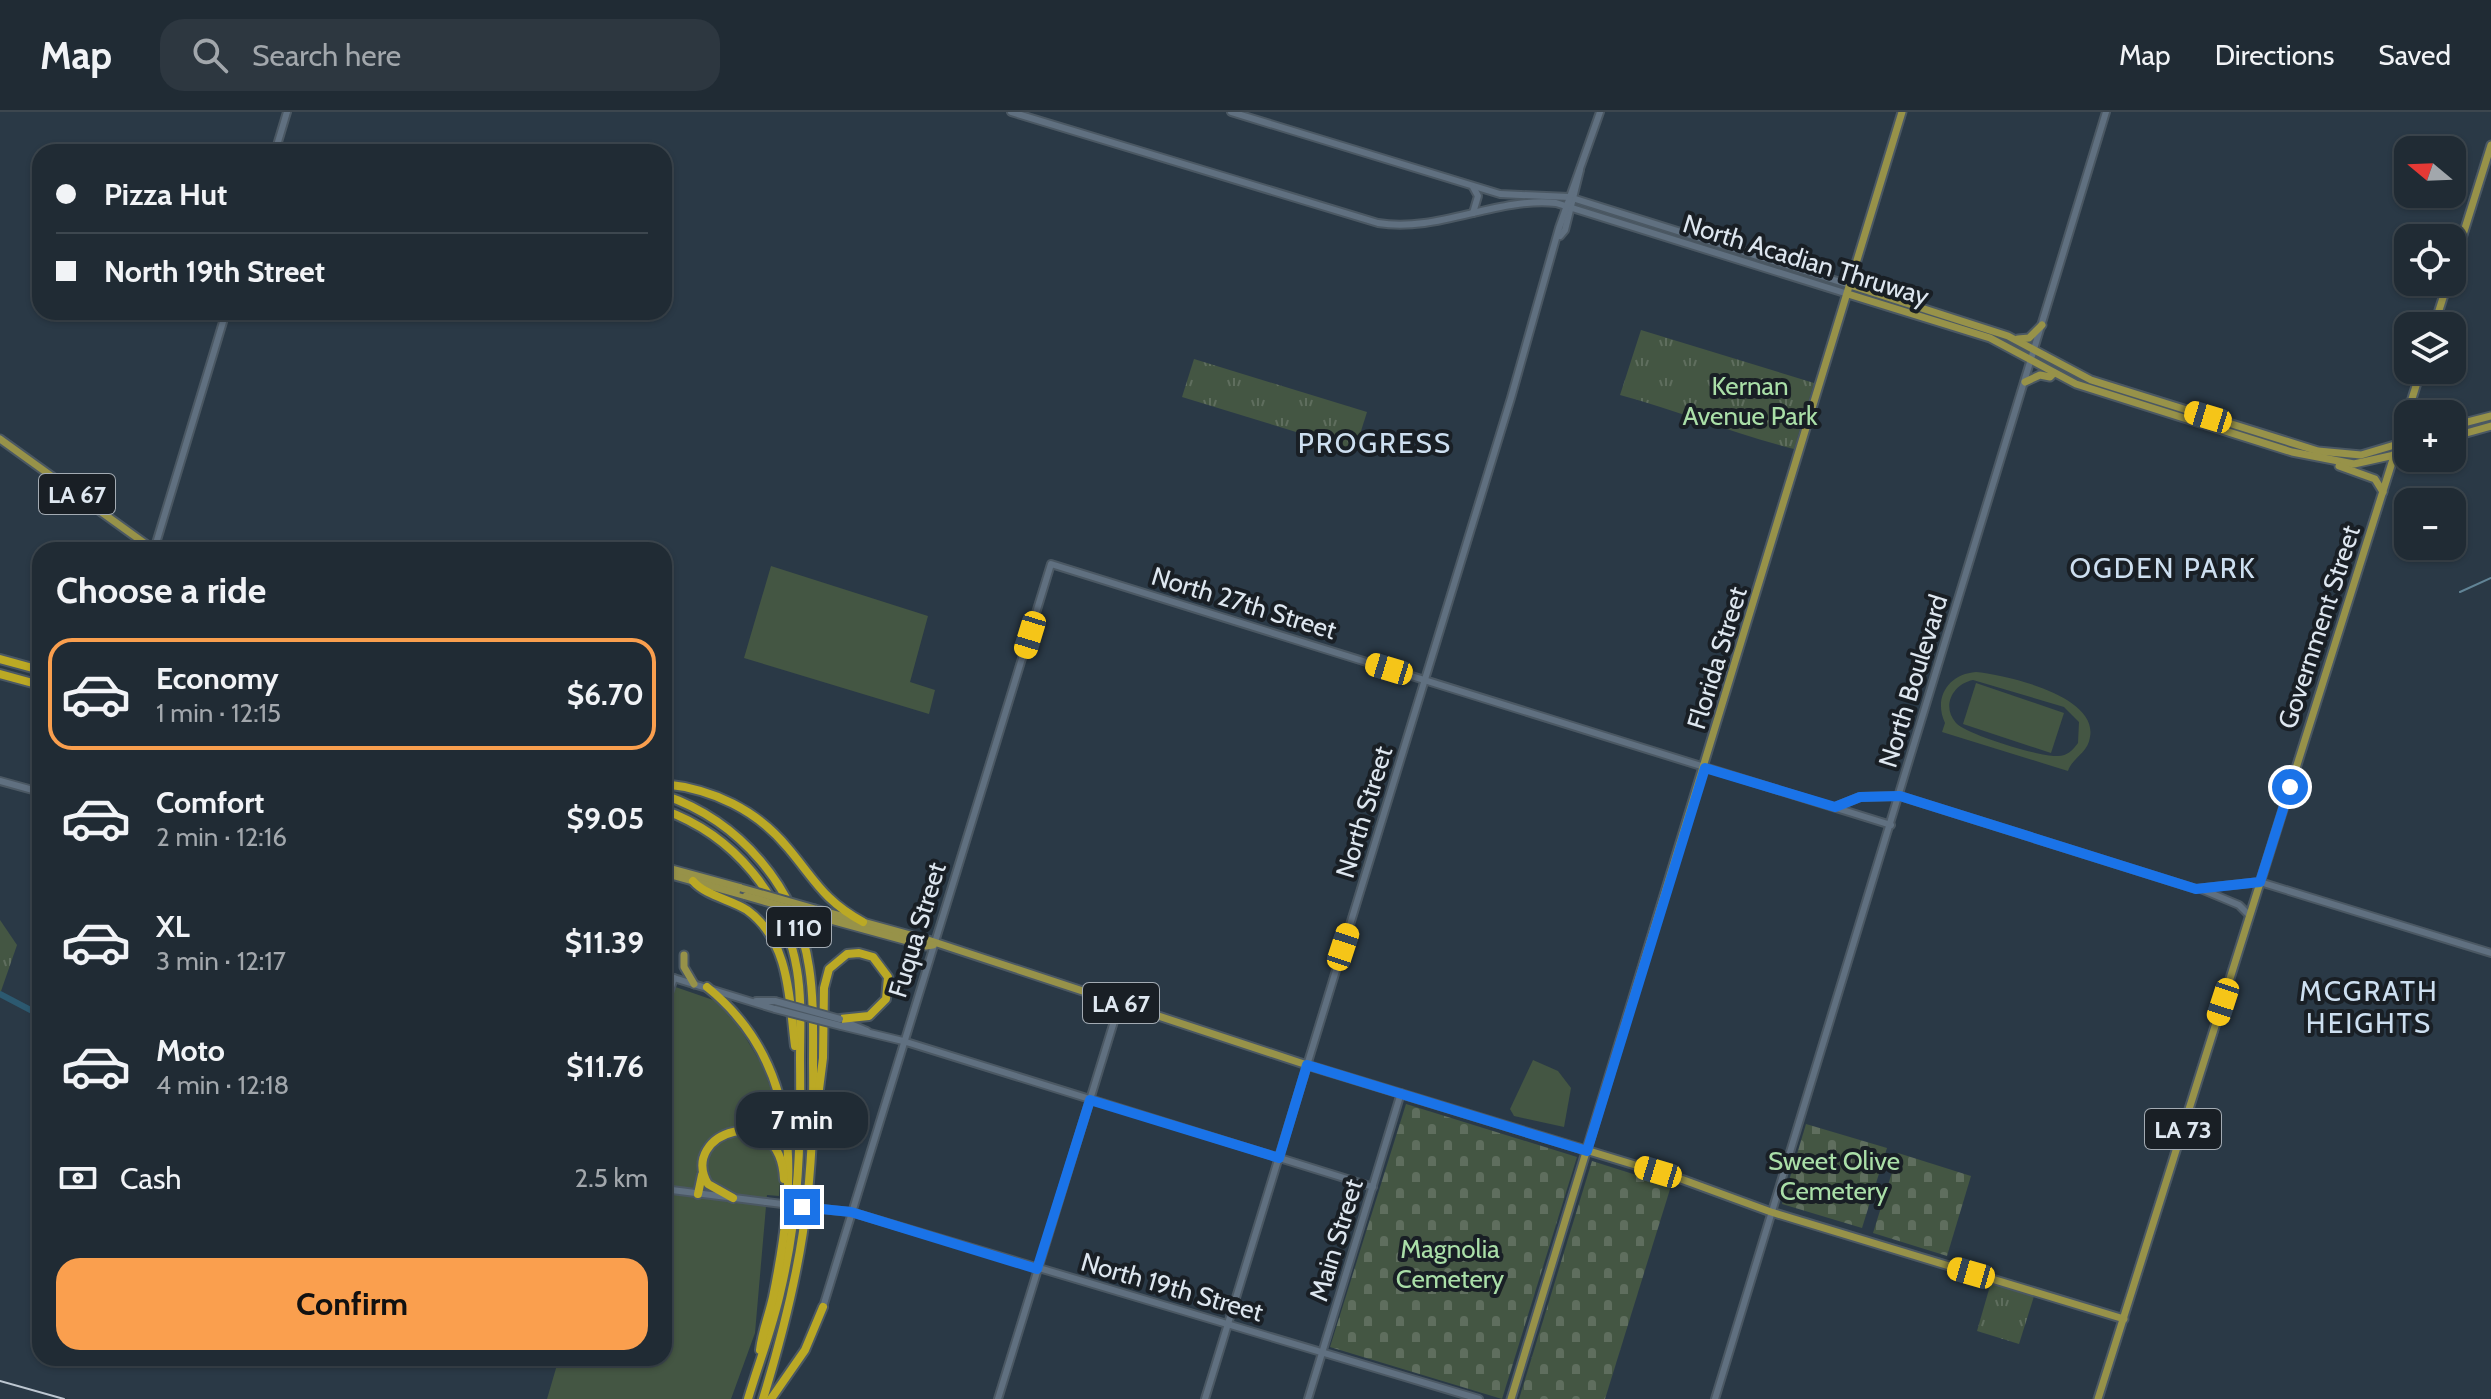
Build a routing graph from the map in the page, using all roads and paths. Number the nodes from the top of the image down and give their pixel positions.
1 (287, 112) edge
2 (1011, 112) edge
3 (1231, 112) edge
4 (1600, 112) edge
5 (1902, 112) edge
6 (2106, 112) edge
7 (277, 144) edge
8 (2491, 145) edge
9 (1472, 185) junction
10 (1572, 198) junction
11 (1549, 203) junction
12 (1569, 207) junction
13 (1473, 213) junction
14 (1562, 220) junction
15 (2466, 225) edge
16 (1560, 236) junction
17 (1850, 285) junction
18 (1848, 294) junction
19 (224, 320) edge
20 (2042, 325) junction
21 (2017, 340) junction
22 (2034, 350) junction
23 (2031, 360) junction
24 (2054, 373) junction
25 (2025, 382) junction
26 (2491, 416) edge
27 (2466, 422) edge
28 (2491, 426) edge
29 (2466, 433) edge
30 (0, 439) edge
31 (2394, 446) edge
32 (2394, 456) joint
33 (2334, 463) junction
34 (2383, 492) junction
35 (143, 542) edge
36 (156, 542) edge
37 (1051, 564) joint
38 (0, 659) edge
39 (32, 668) edge
40 (0, 674) edge
41 (1425, 680) junction
42 (32, 683) edge
43 (1705, 768) junction
44 (0, 781) edge
45 (672, 786) edge
46 (32, 790) edge
47 (1900, 796) junction
48 (672, 798) edge
49 (1835, 807) junction
50 (672, 814) edge
51 (1891, 825) junction
52 (672, 870) edge
53 (672, 875) edge
54 (693, 881) junction
55 (2260, 882) junction
56 (2203, 890) junction
57 (743, 892) junction
58 (818, 913) junction
59 (2249, 915) junction
60 (863, 922) junction
61 (934, 945) junction
62 (2491, 953) edge
63 (684, 955) dead end
64 (674, 978) joint
65 (672, 984) edge
66 (694, 984) junction
67 (707, 987) junction
68 (1120, 1002) junction
69 (840, 1022) junction
70 (903, 1041) junction
71 (1307, 1065) junction
72 (801, 1086) junction
73 (1401, 1093) junction
74 (1090, 1100) junction
75 (814, 1121) junction
76 (1587, 1151) junction
77 (1279, 1158) junction
78 (703, 1166) junction
79 (1373, 1187) junction
80 (672, 1190) edge
81 (698, 1194) junction
82 (733, 1198) junction
83 (851, 1212) junction
84 (1771, 1212) junction
85 (783, 1217) junction
86 (1037, 1269) junction
87 (823, 1307) joint
88 (2124, 1319) junction
89 (1227, 1324) junction
90 (1323, 1351) junction
91 (759, 1363) junction
92 (748, 1399) edge
93 (763, 1399) edge
94 (771, 1399) edge
95 (998, 1399) edge
96 (1205, 1399) edge
97 (1308, 1399) edge
98 (1479, 1399) edge
99 (1511, 1399) edge
100 (1715, 1399) edge
101 (2098, 1399) edge

1 - 7 street
2 - 13 street, North Acadian Thruway
3 - 9 street, North Acadian Thruway
4 - 10 street, North Street
5 - 17 main road, Florida Street
6 - 20 street, North Boulevard
8 - 15 main road
9 - 10 street, North Acadian Thruway
9 - 13 street
10 - 12 street, North Street
10 - 17 street, North Acadian Thruway
11 - 12 street, North Acadian Thruway
11 - 13 street, North Acadian Thruway
11 - 14 street
12 - 14 street, North Street
12 - 16 street, North Street
12 - 18 street, North Acadian Thruway
14 - 16 street, North Street
16 - 41 street, North Street
17 - 18 main road, Florida Street
17 - 21 main road, North Acadian Thruway
18 - 23 main road, North Acadian Thruway
18 - 43 main road, Florida Street
19 - 36 street
20 - 21 main road
20 - 22 street, North Boulevard
21 - 22 main road, North Acadian Thruway
22 - 23 street, North Boulevard
22 - 31 main road, North Acadian Thruway
23 - 24 main road, North Acadian Thruway
23 - 25 street, North Boulevard
24 - 25 main road
24 - 33 main road, North Acadian Thruway
25 - 47 street, North Boulevard
26 - 27 main road
28 - 29 main road
30 - 35 main road, LA 67
32 - 33 main road
32 - 34 main road, Government Street / LA 73
33 - 34 main road, North Acadian Thruway
34 - 55 main road, Government Street / LA 73
37 - 41 street, North 27th Street
37 - 61 street, Fuqua Street
38 - 39 highway
40 - 42 highway
41 - 43 street, North 27th Street
41 - 71 street, North Street
43 - 49 street, North 27th Street
43 - 76 main road, Florida Street
44 - 46 street
45 - 60 highway
47 - 49 street
47 - 51 street, North Boulevard
47 - 56 street
48 - 75 highway, I 110
49 - 51 street, North 27th Street
50 - 72 highway, I 110
51 - 84 street, North Boulevard
52 - 57 main road, LA 67
53 - 54 main road, LA 67
54 - 57 main road, LA 67
54 - 72 highway
55 - 56 street
55 - 59 main road, Government Street / LA 73
55 - 62 street
56 - 59 street
57 - 58 main road, LA 67, bridge
58 - 60 main road, LA 67
58 - 61 main road, LA 67
59 - 88 main road, Government Street / LA 73
60 - 61 main road, LA 67
61 - 68 main road, LA 67
61 - 70 street, Fuqua Street
63 - 66 main road
64 - 65 street
64 - 66 street
66 - 67 street
67 - 69 street, bridge
67 - 85 highway
68 - 71 main road, LA 67
68 - 74 street
69 - 70 street
69 - 75 highway
70 - 74 street
70 - 83 street, Fuqua Street
71 - 73 main road, LA 67
71 - 77 street, North Street
72 - 91 highway, I 110
73 - 76 main road, LA 67
73 - 79 street, Main Street
74 - 77 street
74 - 86 street
75 - 93 highway, I 110
76 - 84 main road, LA 67
76 - 99 main road, Florida Street
77 - 79 street
77 - 89 street, North Street
78 - 81 highway
78 - 82 highway
78 - 85 highway
79 - 90 street, Main Street
80 - 81 street, North 19th Street
81 - 82 street, North 19th Street
82 - 83 street, North 19th Street, bridge
83 - 86 street, North 19th Street
83 - 87 street, Fuqua Street
84 - 88 main road, LA 67
84 - 100 street, North Boulevard
85 - 91 highway
86 - 89 street, North 19th Street
86 - 95 street
87 - 94 highway
88 - 101 main road, Government Street / LA 73
89 - 90 street, North 19th Street
89 - 96 street, North Street
90 - 97 street, Main Street
90 - 98 street, North 19th Street
91 - 92 highway, I 110

